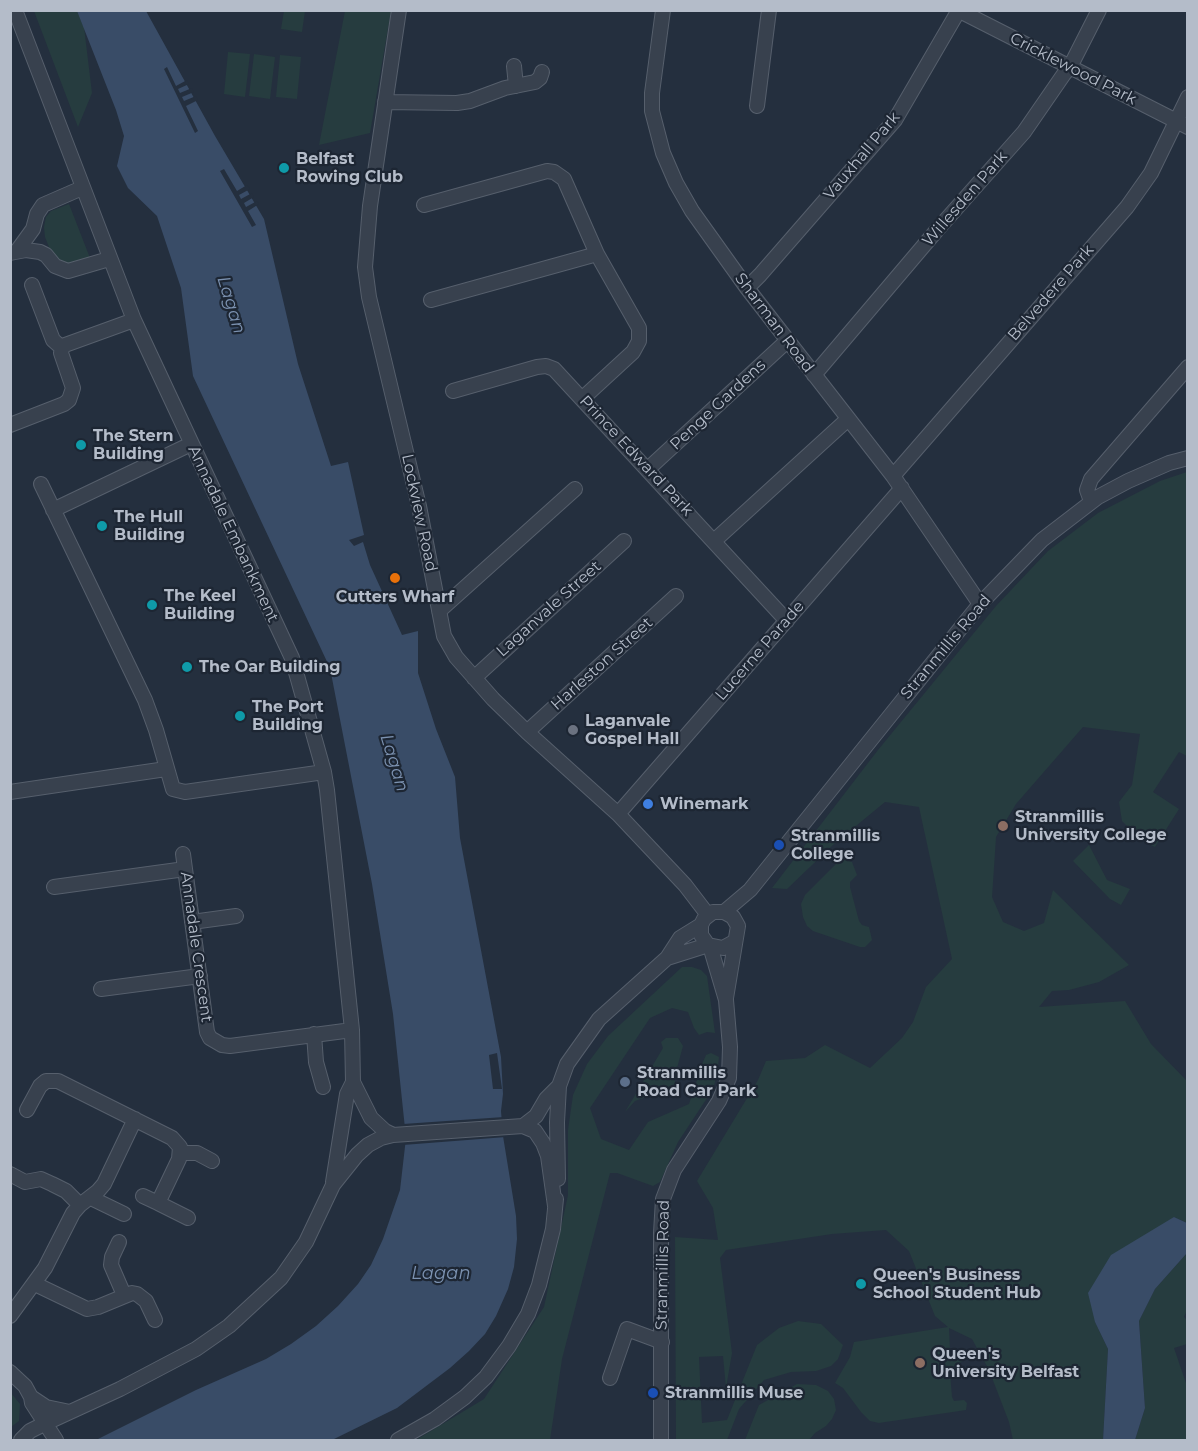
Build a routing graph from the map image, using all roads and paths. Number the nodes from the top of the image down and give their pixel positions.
1 (15, 10) edge
2 (399, 10) edge
3 (663, 10) edge
4 (769, 10) edge
5 (1099, 10) edge
6 (959, 11) edge
7 (514, 66) dead end
8 (1070, 67) junction
9 (542, 72) dead end
10 (516, 86) junction
11 (1188, 97) edge
12 (386, 102) junction
13 (758, 106) dead end
14 (1181, 124) edge
15 (82, 188) junction
16 (424, 205) dead end
17 (14, 252) edge
18 (597, 254) junction
19 (109, 259) junction
20 (32, 285) dead end
21 (747, 288) junction
22 (431, 300) dead end
23 (134, 320) junction
24 (787, 341) junction
25 (62, 348) junction
26 (1188, 366) edge
27 (814, 375) junction
28 (453, 391) dead end
29 (583, 399) junction
30 (848, 419) junction
31 (10, 425) edge
32 (191, 444) junction
33 (1188, 458) edge
34 (648, 469) junction
35 (893, 476) junction
36 (41, 484) dead end
37 (902, 488) junction
38 (575, 489) dead end
39 (1091, 501) junction
40 (53, 510) junction
41 (624, 540) dead end
42 (714, 541) junction
43 (676, 596) dead end
44 (980, 604) junction
45 (439, 611) junction
46 (787, 621) junction
47 (474, 678) junction
48 (527, 732) junction
49 (166, 769) junction
50 (324, 772) junction
51 (10, 792) edge
52 (618, 814) junction
53 (183, 854) dead end
54 (185, 869) junction
55 (54, 887) dead end
56 (750, 890) junction
57 (724, 912) junction
58 (236, 916) dead end
59 (705, 920) junction
60 (736, 921) junction
61 (192, 922) junction
62 (734, 942) junction
63 (709, 946) junction
64 (667, 958) junction
65 (200, 976) junction
66 (101, 989) dead end
67 (726, 1000) junction
68 (352, 1030) junction
69 (314, 1034) junction
70 (353, 1082) junction
71 (559, 1086) junction
72 (323, 1087) dead end
73 (27, 1110) dead end
74 (135, 1119) junction
75 (518, 1126) junction
76 (396, 1134) junction
77 (181, 1153) junction
78 (213, 1161) dead end
79 (10, 1174) edge
80 (333, 1185) junction
81 (143, 1196) dead end
82 (86, 1202) junction
83 (158, 1203) junction
84 (555, 1206) junction
85 (124, 1214) dead end
86 (188, 1218) dead end
87 (119, 1242) dead end
88 (35, 1284) junction
89 (17, 1294) edge
90 (124, 1295) junction
91 (10, 1317) edge
92 (155, 1320) dead end
93 (662, 1342) junction
94 (10, 1372) edge
95 (610, 1378) dead end
96 (32, 1397) junction
97 (70, 1412) junction
98 (44, 1424) junction
99 (23, 1439) edge
100 (48, 1440) edge
101 (58, 1440) edge
102 (398, 1440) edge
103 (661, 1440) edge

1 - 15 street, Annadale Embankment
2 - 12 street, Lockview Road
3 - 21 street, Sharman Road
4 - 13 street
5 - 8 street, Willesden Park
6 - 8 street, Cricklewood Park
6 - 21 street, Vauxhall Park
7 - 10 street
8 - 14 street, Cricklewood Park
8 - 27 street, Willesden Park
9 - 10 street
10 - 12 street
11 - 14 street, Belvedere Park
12 - 45 street, Lockview Road
14 - 35 street, Belvedere Park
15 - 17 street
15 - 19 street, Annadale Embankment
16 - 18 street
17 - 19 street
18 - 22 street
18 - 29 street
19 - 23 street, Annadale Embankment
20 - 25 street
21 - 24 street, Sharman Road
23 - 25 street
23 - 32 street, Annadale Embankment
24 - 27 street, Sharman Road
24 - 34 street, Penge Gardens
25 - 31 street
26 - 39 street
27 - 30 street, Sharman Road
28 - 29 street, Prince Edward Park
29 - 34 street, Prince Edward Park
30 - 35 street, Sharman Road
30 - 42 street
32 - 40 street
32 - 50 street, Annadale Embankment
33 - 39 street, Stranmillis Road
34 - 42 street, Prince Edward Park
35 - 37 street, Sharman Road
36 - 40 street
37 - 44 street, Sharman Road
37 - 46 street, Lucerne Parade
38 - 45 street
39 - 44 street, Stranmillis Road
40 - 49 street
41 - 47 street, Laganvale Street
42 - 46 street, Prince Edward Park
43 - 48 street, Harleston Street
44 - 56 street, Stranmillis Road
45 - 47 street, Lockview Road
46 - 52 street, Lucerne Parade
47 - 48 street, Lockview Road
48 - 52 street, Lockview Road
49 - 50 street
49 - 51 street
50 - 68 street, Annadale Embankment
52 - 59 street, Lockview Road
53 - 54 street, Annadale Crescent
54 - 55 street
54 - 61 street, Annadale Crescent
56 - 57 street, Stranmillis Road
56 - 60 street, Stranmillis Road
57 - 59 street
57 - 60 street
58 - 61 street
59 - 63 street
59 - 64 street
60 - 62 street
61 - 65 street, Annadale Crescent
62 - 63 street
62 - 67 street, Stranmillis Road
63 - 64 street
63 - 67 street, Stranmillis Road
64 - 71 street
65 - 66 street
65 - 69 street, Annadale Crescent
67 - 93 street, Stranmillis Road
68 - 69 street, Annadale Crescent
68 - 70 street, Annadale Embankment
69 - 72 street
70 - 76 street, Annadale Embankment
70 - 80 street, Annadale Embankment
71 - 75 street
71 - 84 street
73 - 74 street
74 - 77 street
74 - 82 street
75 - 76 street
75 - 84 street
76 - 80 street, Annadale Embankment
77 - 78 street
77 - 83 street
79 - 82 street
80 - 97 street, Annadale Embankment
81 - 83 street
82 - 85 street
82 - 88 street
83 - 86 street
84 - 102 street
87 - 90 street
88 - 89 street
88 - 90 street
89 - 91 street
90 - 92 street
93 - 95 street
93 - 103 street, Stranmillis Road
94 - 96 street
96 - 97 street
96 - 98 street
97 - 98 street, Annadale Embankment
97 - 101 street
98 - 99 street, Annadale Embankment
98 - 101 street
99 - 100 street

